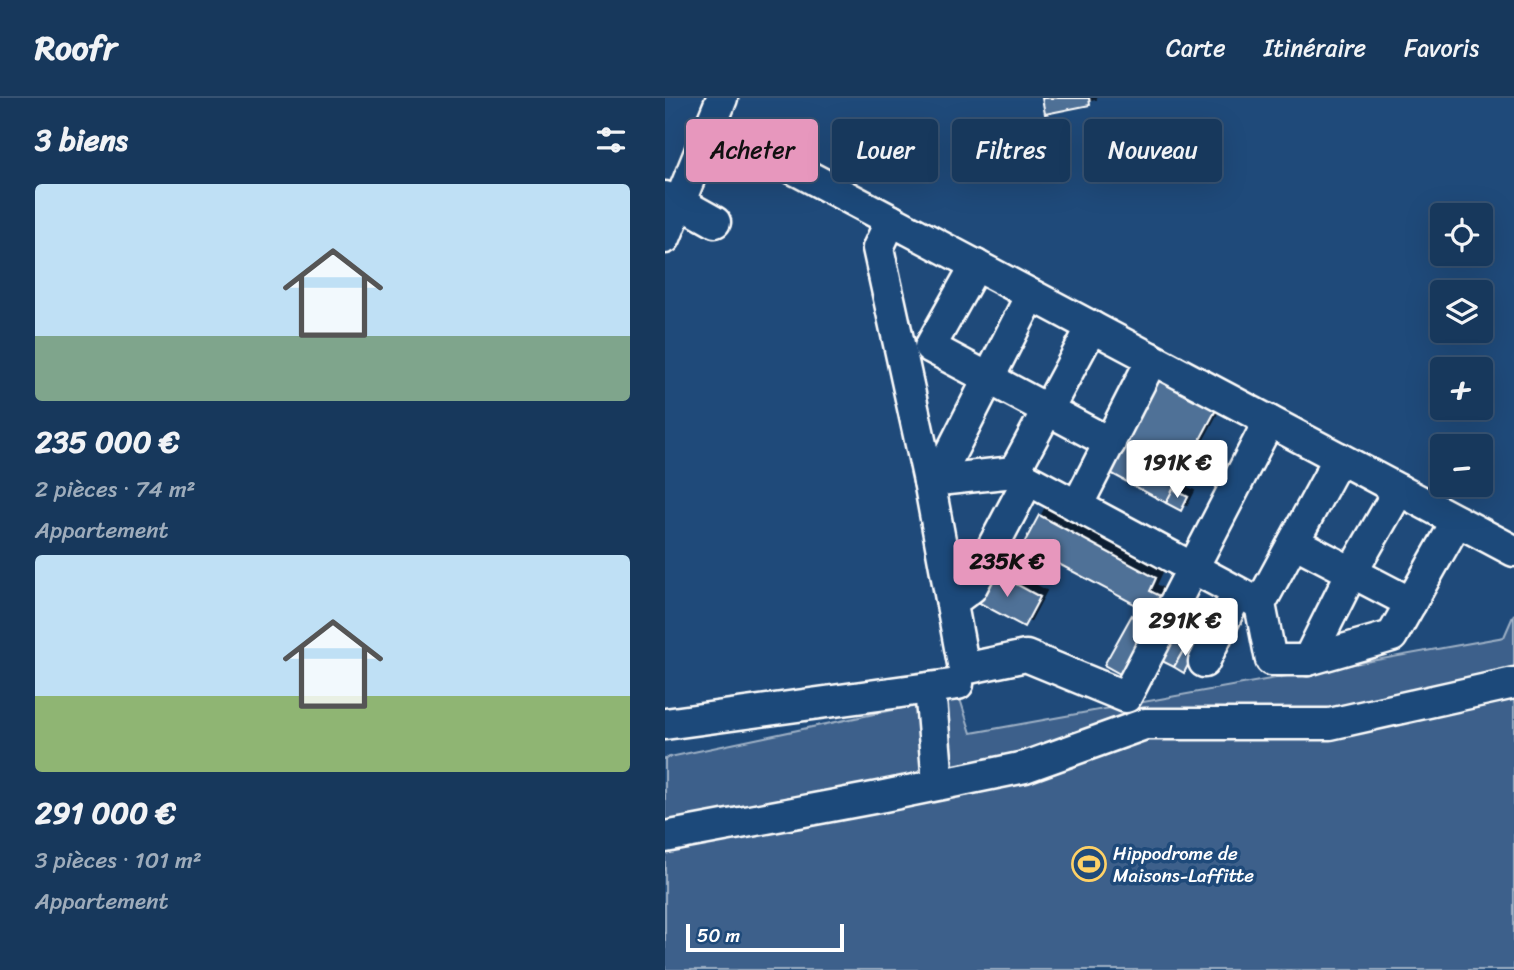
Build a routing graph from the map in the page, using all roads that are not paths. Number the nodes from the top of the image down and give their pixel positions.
1 (722, 98) edge
2 (715, 119) edge
3 (686, 176) edge
4 (816, 182) edge
5 (673, 200) edge
6 (891, 220) junction
7 (715, 222) dead end
8 (665, 238) edge
9 (976, 265) junction
10 (1031, 295) junction
11 (1092, 327) junction
12 (930, 347) junction
13 (902, 355) junction
14 (1151, 359) junction
15 (990, 379) junction
16 (1048, 410) junction
17 (1269, 421) junction
18 (1110, 443) junction
19 (1339, 458) junction
20 (1021, 476) junction
21 (933, 481) junction
22 (1399, 490) junction
23 (1077, 506) junction
24 (1457, 521) junction
25 (1294, 542) junction
26 (1514, 551) edge
27 (1193, 569) junction
28 (1352, 572) junction
29 (1249, 598) junction
30 (952, 602) junction
31 (1411, 603) junction
32 (1308, 660) junction
33 (1204, 662) dead end
34 (1514, 683) edge
35 (665, 724) edge
36 (938, 783) junction
37 (665, 837) edge

1 - 2 street
3 - 5 street
4 - 6 street
5 - 7 street
5 - 8 street
6 - 9 street
6 - 13 street
9 - 10 street
9 - 12 street
10 - 11 street
10 - 15 street
11 - 14 street
11 - 16 street
12 - 13 street
12 - 15 street
13 - 21 street
14 - 17 street
14 - 18 street
15 - 16 street
15 - 21 street
16 - 18 street
16 - 20 street
17 - 19 street
17 - 27 street
18 - 23 street
19 - 22 street
19 - 25 street
20 - 21 street
20 - 23 street
20 - 30 street
21 - 30 street
22 - 24 street
22 - 28 street
23 - 27 street
24 - 26 street
24 - 31 street
25 - 28 street
25 - 29 street
27 - 29 street
27 - 30 street
28 - 31 street
28 - 32 street
29 - 32 street
29 - 33 street
31 - 32 street
34 - 36 street
35 - 36 street
36 - 37 street

